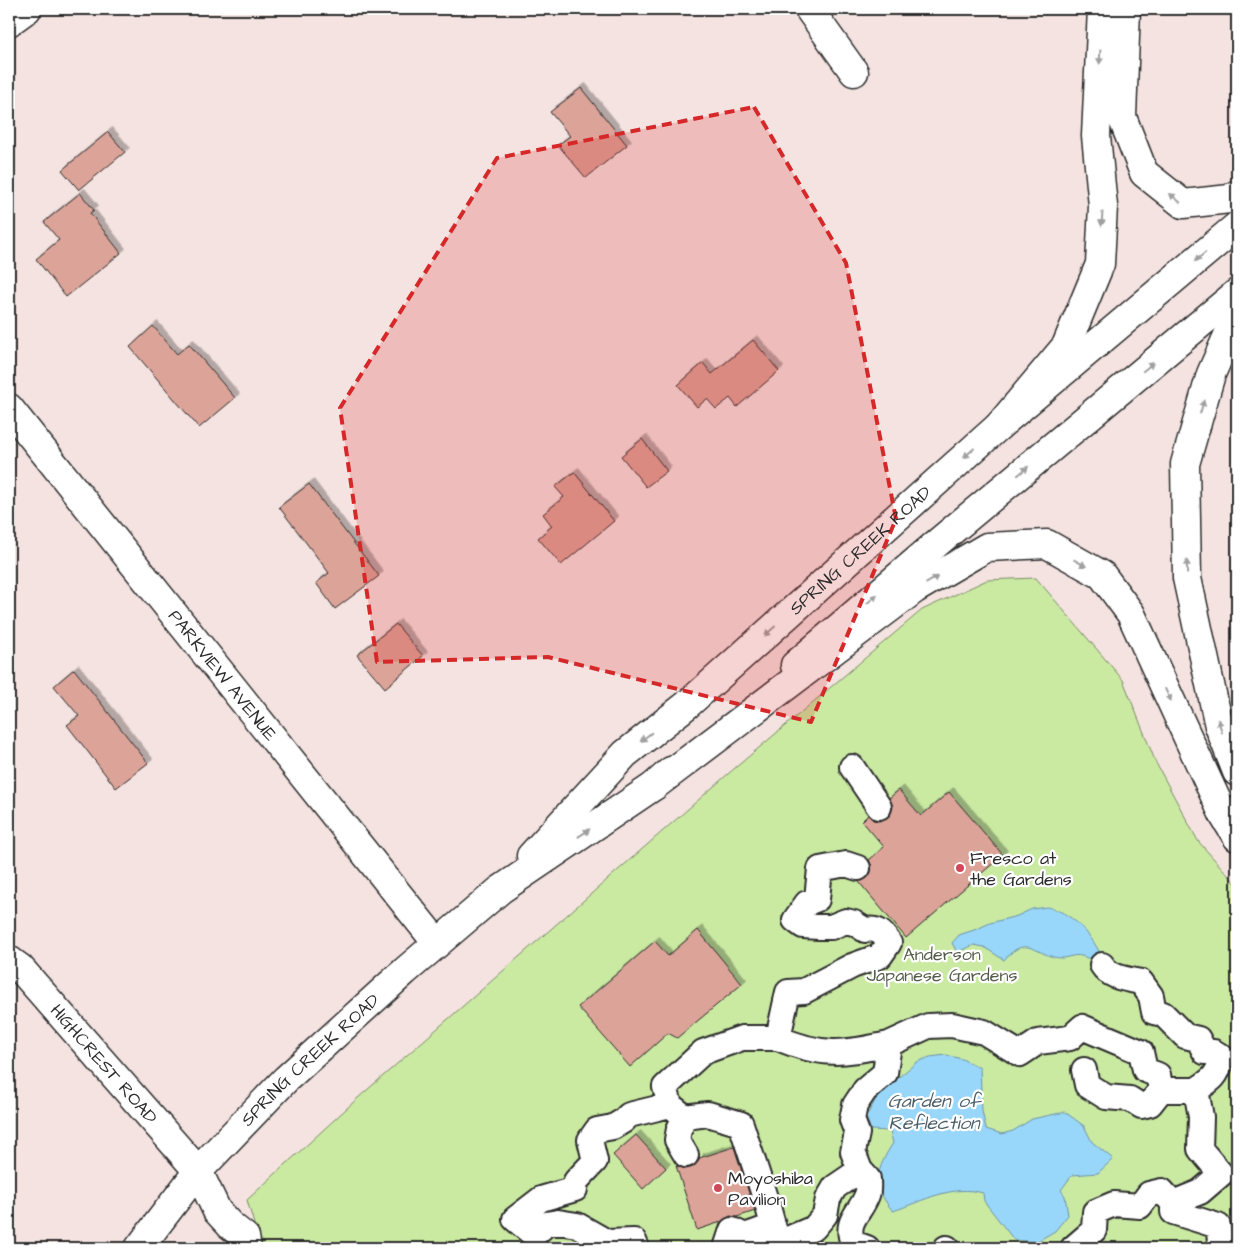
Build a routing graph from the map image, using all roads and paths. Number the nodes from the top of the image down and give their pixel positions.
1 (27, 9) edge
2 (809, 9) edge
3 (1102, 9) edge
4 (1126, 9) edge
5 (9, 22) edge
6 (854, 72) dead end
7 (1237, 194) edge
8 (1237, 226) edge
9 (1237, 292) edge
10 (1237, 315) edge
11 (9, 408) edge
12 (999, 426) junction
13 (852, 767) dead end
14 (1237, 772) edge
15 (654, 786) junction
16 (879, 807) dead end
17 (1237, 837) edge
18 (858, 868) dead end
19 (500, 890) junction
20 (437, 943) junction
21 (9, 960) edge
22 (1102, 965) dead end
23 (778, 1038) junction
24 (889, 1044) junction
25 (1084, 1070) dead end
26 (1161, 1090) junction
27 (1196, 1090) junction
28 (677, 1111) junction
29 (686, 1155) dead end
30 (860, 1170) junction
31 (198, 1171) junction
32 (1173, 1203) junction
33 (776, 1239) edge
34 (139, 1248) edge
35 (247, 1248) edge
36 (637, 1248) edge
37 (726, 1248) edge
38 (867, 1248) edge
39 (1073, 1248) edge
40 (1221, 1248) edge

1 - 5 main road
2 - 6 main road
3 -> 12 main road
7 -> 4 main road
8 -> 12 main road, SPRING CREEK ROAD
15 -> 9 main road, SPRING CREEK ROAD
14 -> 10 main road
11 - 20 main road, PARKVIEW AVENUE
12 -> 19 main road, SPRING CREEK ROAD
13 - 16 street
15 -> 17 main road
19 -> 15 main road, SPRING CREEK ROAD
18 - 23 street
19 - 20 main road, SPRING CREEK ROAD
20 - 31 main road, SPRING CREEK ROAD
21 - 31 main road, HIGHCREST ROAD
22 - 27 street
23 - 24 street
23 - 28 street
24 - 26 street
24 - 30 street
25 - 26 street
26 - 27 street
27 - 32 street
28 - 29 street
28 - 33 street
28 - 36 street
30 - 33 street
30 - 38 street
31 - 34 main road, SPRING CREEK ROAD
31 - 35 main road, HIGHCREST ROAD
32 - 39 street
32 - 40 street
33 - 37 street

